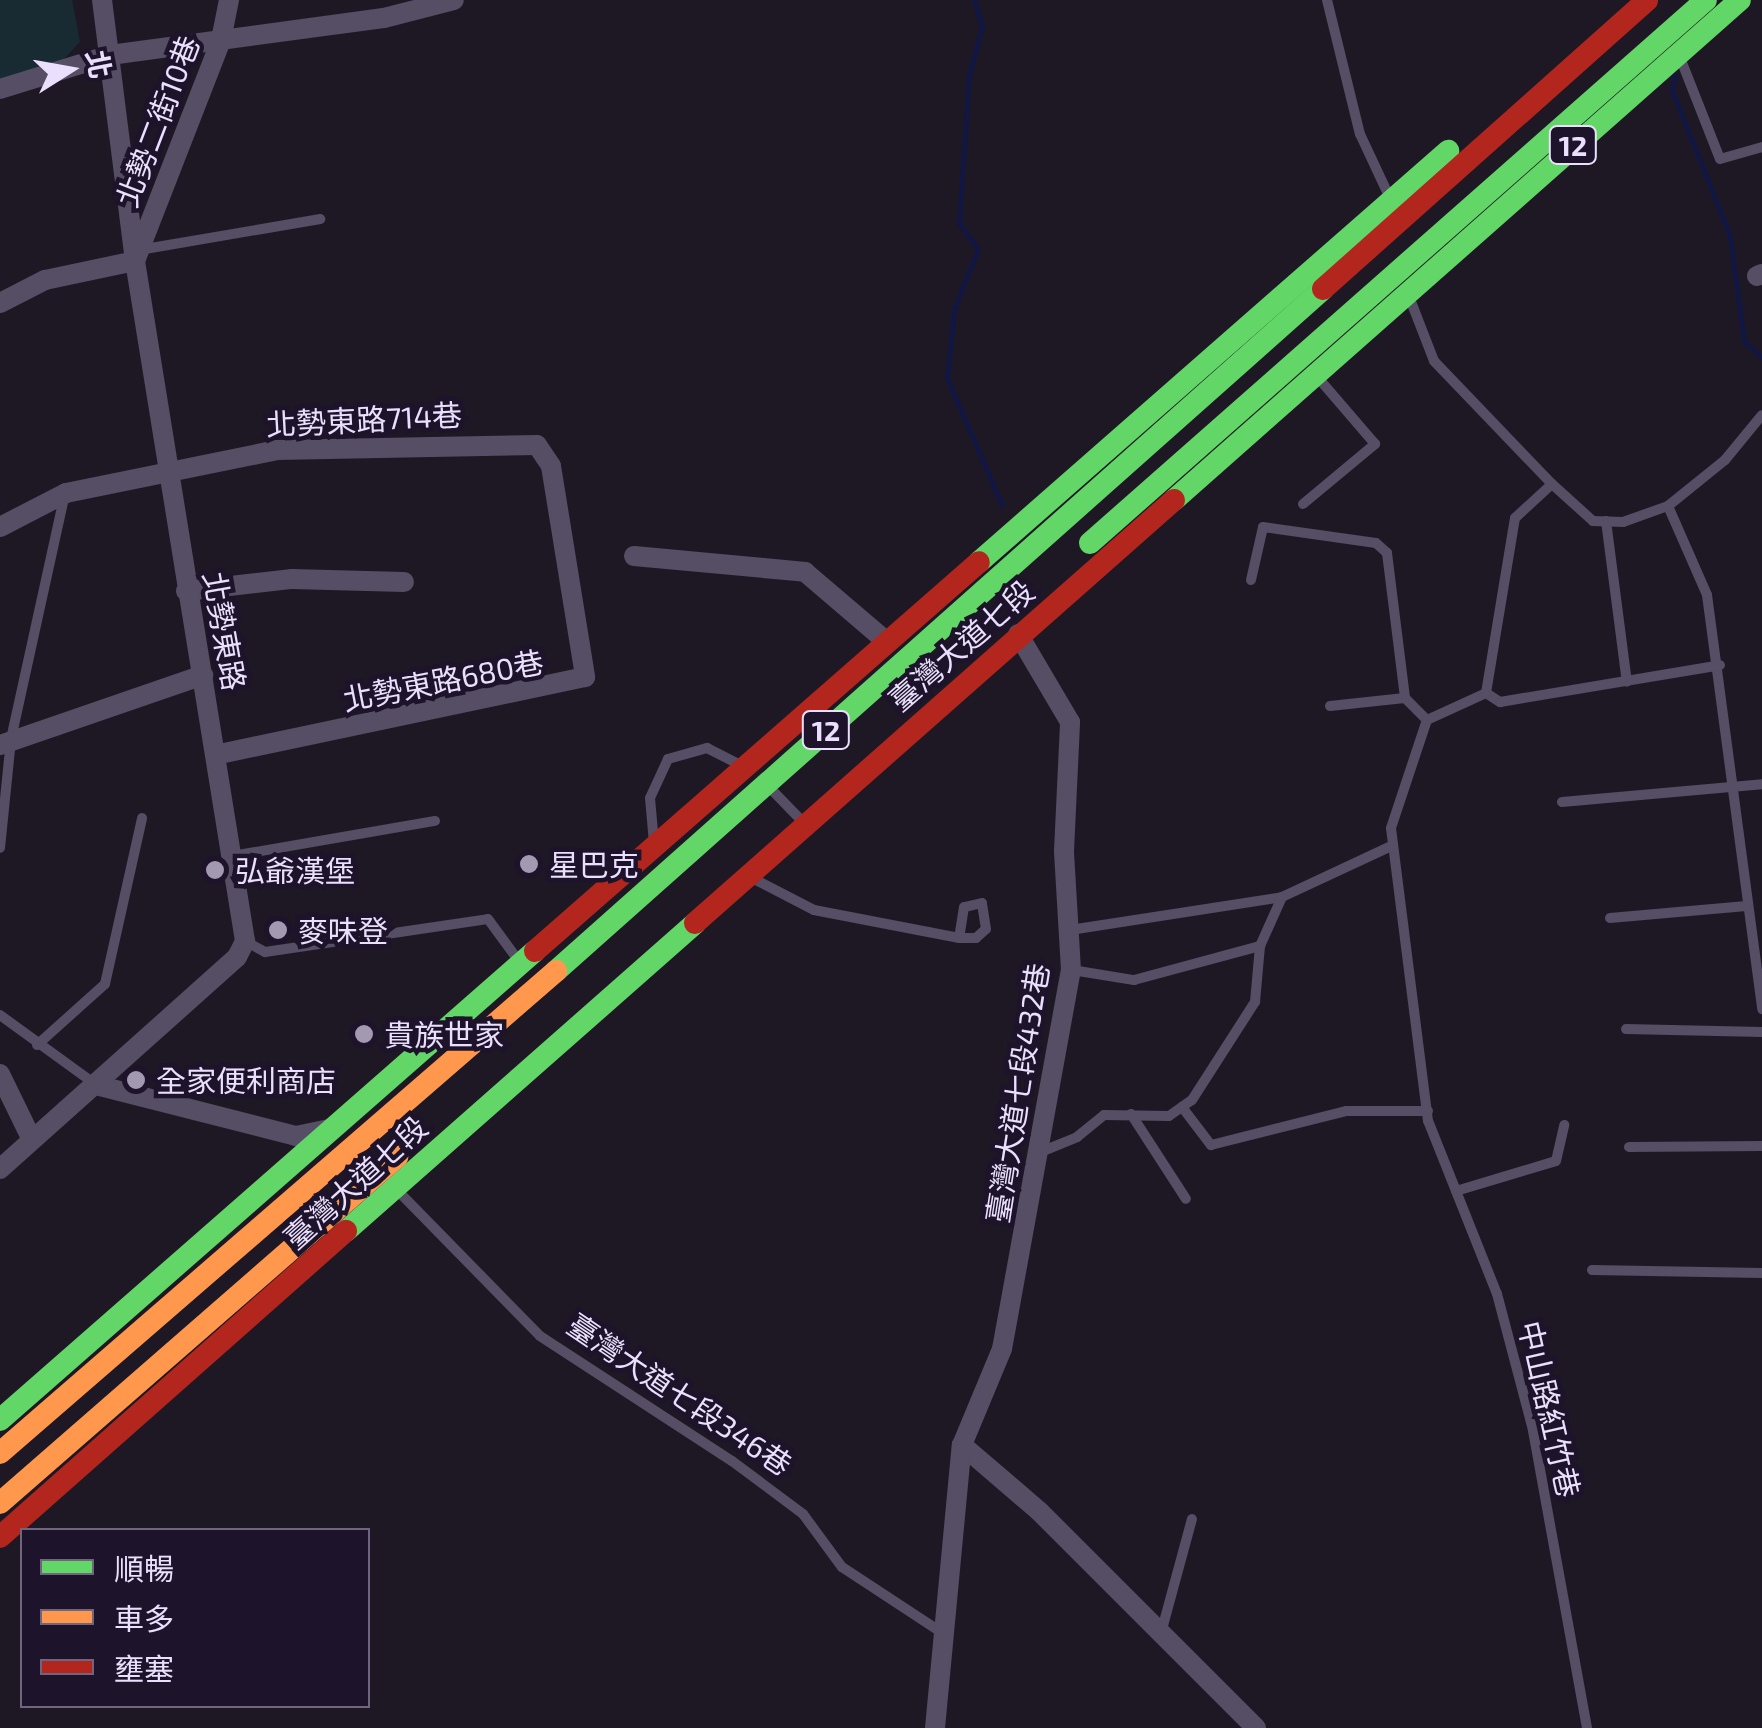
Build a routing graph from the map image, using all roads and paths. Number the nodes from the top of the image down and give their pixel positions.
1 (102, 0) edge
2 (229, 0) edge
3 (454, 0) edge
4 (1327, 0) edge
5 (1619, 0) edge
6 (1646, 0) edge
7 (1740, 0) edge
8 (1706, 1) edge
9 (221, 40) junction
10 (1679, 54) junction
11 (110, 55) junction
12 (0, 88) edge
13 (1762, 147) edge
14 (1392, 201) junction
15 (1370, 218) junction
16 (320, 219) dead end
17 (1382, 240) junction
18 (137, 256) junction
19 (1400, 269) junction
20 (1408, 293) junction
21 (0, 304) edge
22 (1314, 375) junction
23 (1762, 415) edge
24 (551, 466) joint
25 (168, 467) junction
26 (1552, 484) junction
27 (66, 493) junction
28 (1303, 504) dead end
29 (1668, 506) junction
30 (1606, 521) junction
31 (0, 526) edge
32 (634, 556) dead end
33 (1251, 580) dead end
34 (404, 582) dead end
35 (186, 592) junction
36 (1018, 634) junction
37 (886, 642) junction
38 (1720, 665) junction
39 (204, 676) junction
40 (1627, 682) junction
41 (1486, 693) junction
42 (1405, 698) junction
43 (1330, 706) dead end
44 (1427, 720) junction
45 (6, 742) edge
46 (216, 755) junction
47 (744, 767) junction
48 (766, 784) junction
49 (1762, 784) edge
50 (1736, 787) junction
51 (1562, 802) dead end
52 (797, 816) junction
53 (142, 818) dead end
54 (436, 821) dead end
55 (654, 846) junction
56 (1389, 847) junction
57 (0, 848) edge
58 (232, 856) junction
59 (672, 868) junction
60 (745, 875) junction
61 (1282, 897) junction
62 (1746, 906) junction
63 (1610, 918) dead end
64 (1068, 930) junction
65 (959, 938) dead end
66 (245, 942) junction
67 (1260, 946) junction
68 (520, 963) junction
69 (1071, 970) junction
70 (1762, 1008) edge
71 (0, 1015) edge
72 (1626, 1029) dead end
73 (1762, 1032) edge
74 (37, 1044) junction
75 (0, 1074) edge
76 (96, 1085) junction
77 (1182, 1107) junction
78 (1428, 1111) junction
79 (1131, 1113) junction
80 (1564, 1125) dead end
81 (340, 1126) junction
82 (32, 1140) junction
83 (1762, 1146) edge
84 (358, 1147) junction
85 (1628, 1147) dead end
86 (1043, 1151) junction
87 (0, 1169) edge
88 (388, 1179) junction
89 (1456, 1191) junction
90 (1186, 1200) dead end
91 (1592, 1270) dead end
92 (1762, 1273) edge
93 (0, 1420) edge
94 (962, 1445) junction
95 (0, 1453) edge
96 (0, 1503) edge
97 (1192, 1519) dead end
98 (0, 1537) edge
99 (945, 1634) junction
100 (1160, 1634) junction
101 (935, 1728) edge
102 (1256, 1728) edge
103 (1587, 1728) edge

1 - 11 street, 北勢東路
2 - 9 street, 北勢二街10巷
3 - 9 street
4 - 14 lane
5 - 14 main road, 臺灣大道七段 / 12
6 - 17 main road, 臺灣大道七段 / 12
7 - 10 main road, 臺灣大道七段 / 12
8 - 19 main road, 臺灣大道七段 / 12
9 - 11 street
9 - 18 street, 北勢二街10巷
10 - 13 lane
10 - 20 main road, 臺灣大道七段 / 12
11 - 12 street
11 - 18 street, 北勢東路
14 - 15 main road, 臺灣大道七段 / 12
15 - 17 lane
15 - 37 main road, 臺灣大道七段 / 12
16 - 18 lane
17 - 19 lane
17 - 48 main road, 臺灣大道七段 / 12
18 - 21 street
18 - 25 street, 北勢東路
19 - 20 lane
19 - 52 main road, 臺灣大道七段 / 12
20 - 22 main road, 臺灣大道七段 / 12
20 - 26 lane
22 - 28 lane
22 - 36 main road, 臺灣大道七段 / 12
23 - 29 lane
24 - 25 street, 北勢東路714巷
24 - 46 street, 北勢東路680巷
25 - 27 street
25 - 35 street, 北勢東路
26 - 30 lane
26 - 41 lane
27 - 31 street
27 - 45 lane
29 - 30 lane
29 - 38 lane
30 - 40 lane
32 - 37 street
33 - 42 lane
34 - 35 street
35 - 39 street, 北勢東路
36 - 52 main road, 臺灣大道七段 / 12
36 - 64 street, 臺灣大道七段432巷
37 - 47 main road, 臺灣大道七段 / 12
38 - 40 lane
38 - 50 lane
39 - 45 street
39 - 46 street, 北勢東路
40 - 41 lane
41 - 44 lane
42 - 43 lane
42 - 44 lane
44 - 56 lane, 中山路紅竹巷
45 - 57 lane
46 - 58 street, 北勢東路
47 - 48 lane
47 - 55 main road, 臺灣大道七段 / 12
47 - 55 lane
48 - 52 lane
48 - 59 main road, 臺灣大道七段 / 12
49 - 50 lane
50 - 51 lane
50 - 62 lane
52 - 60 main road, 臺灣大道七段 / 12
52 - 88 main road, 臺灣大道七段 / 12
53 - 74 lane
54 - 58 lane
55 - 59 lane
55 - 68 main road, 臺灣大道七段 / 12
56 - 61 lane
56 - 78 lane, 中山路紅竹巷
58 - 66 street, 北勢東路
59 - 84 main road, 臺灣大道七段 / 12
60 - 65 lane
60 - 88 main road, 臺灣大道七段 / 12
61 - 64 lane
61 - 67 lane
62 - 63 lane
62 - 70 lane
64 - 69 street, 臺灣大道七段432巷
66 - 68 lane
66 - 76 street
67 - 69 lane
67 - 77 lane
68 - 81 main road, 臺灣大道七段 / 12
69 - 86 street, 臺灣大道七段432巷
71 - 74 lane
72 - 73 lane
74 - 76 lane
75 - 82 street
76 - 81 street
76 - 82 street
77 - 78 lane
77 - 79 lane
78 - 89 lane, 中山路紅竹巷
79 - 86 lane
79 - 90 lane
80 - 89 lane
81 - 84 street
81 - 93 main road, 臺灣大道七段 / 12
82 - 87 street
83 - 85 lane
84 - 88 street
84 - 95 main road, 臺灣大道七段 / 12
86 - 94 street, 臺灣大道七段432巷
88 - 96 main road, 臺灣大道七段 / 12
88 - 98 main road, 臺灣大道七段 / 12
88 - 99 lane, 臺灣大道七段346巷
89 - 103 lane, 中山路紅竹巷
91 - 92 lane
94 - 99 street
94 - 100 street
97 - 100 lane
99 - 101 street
100 - 102 street

